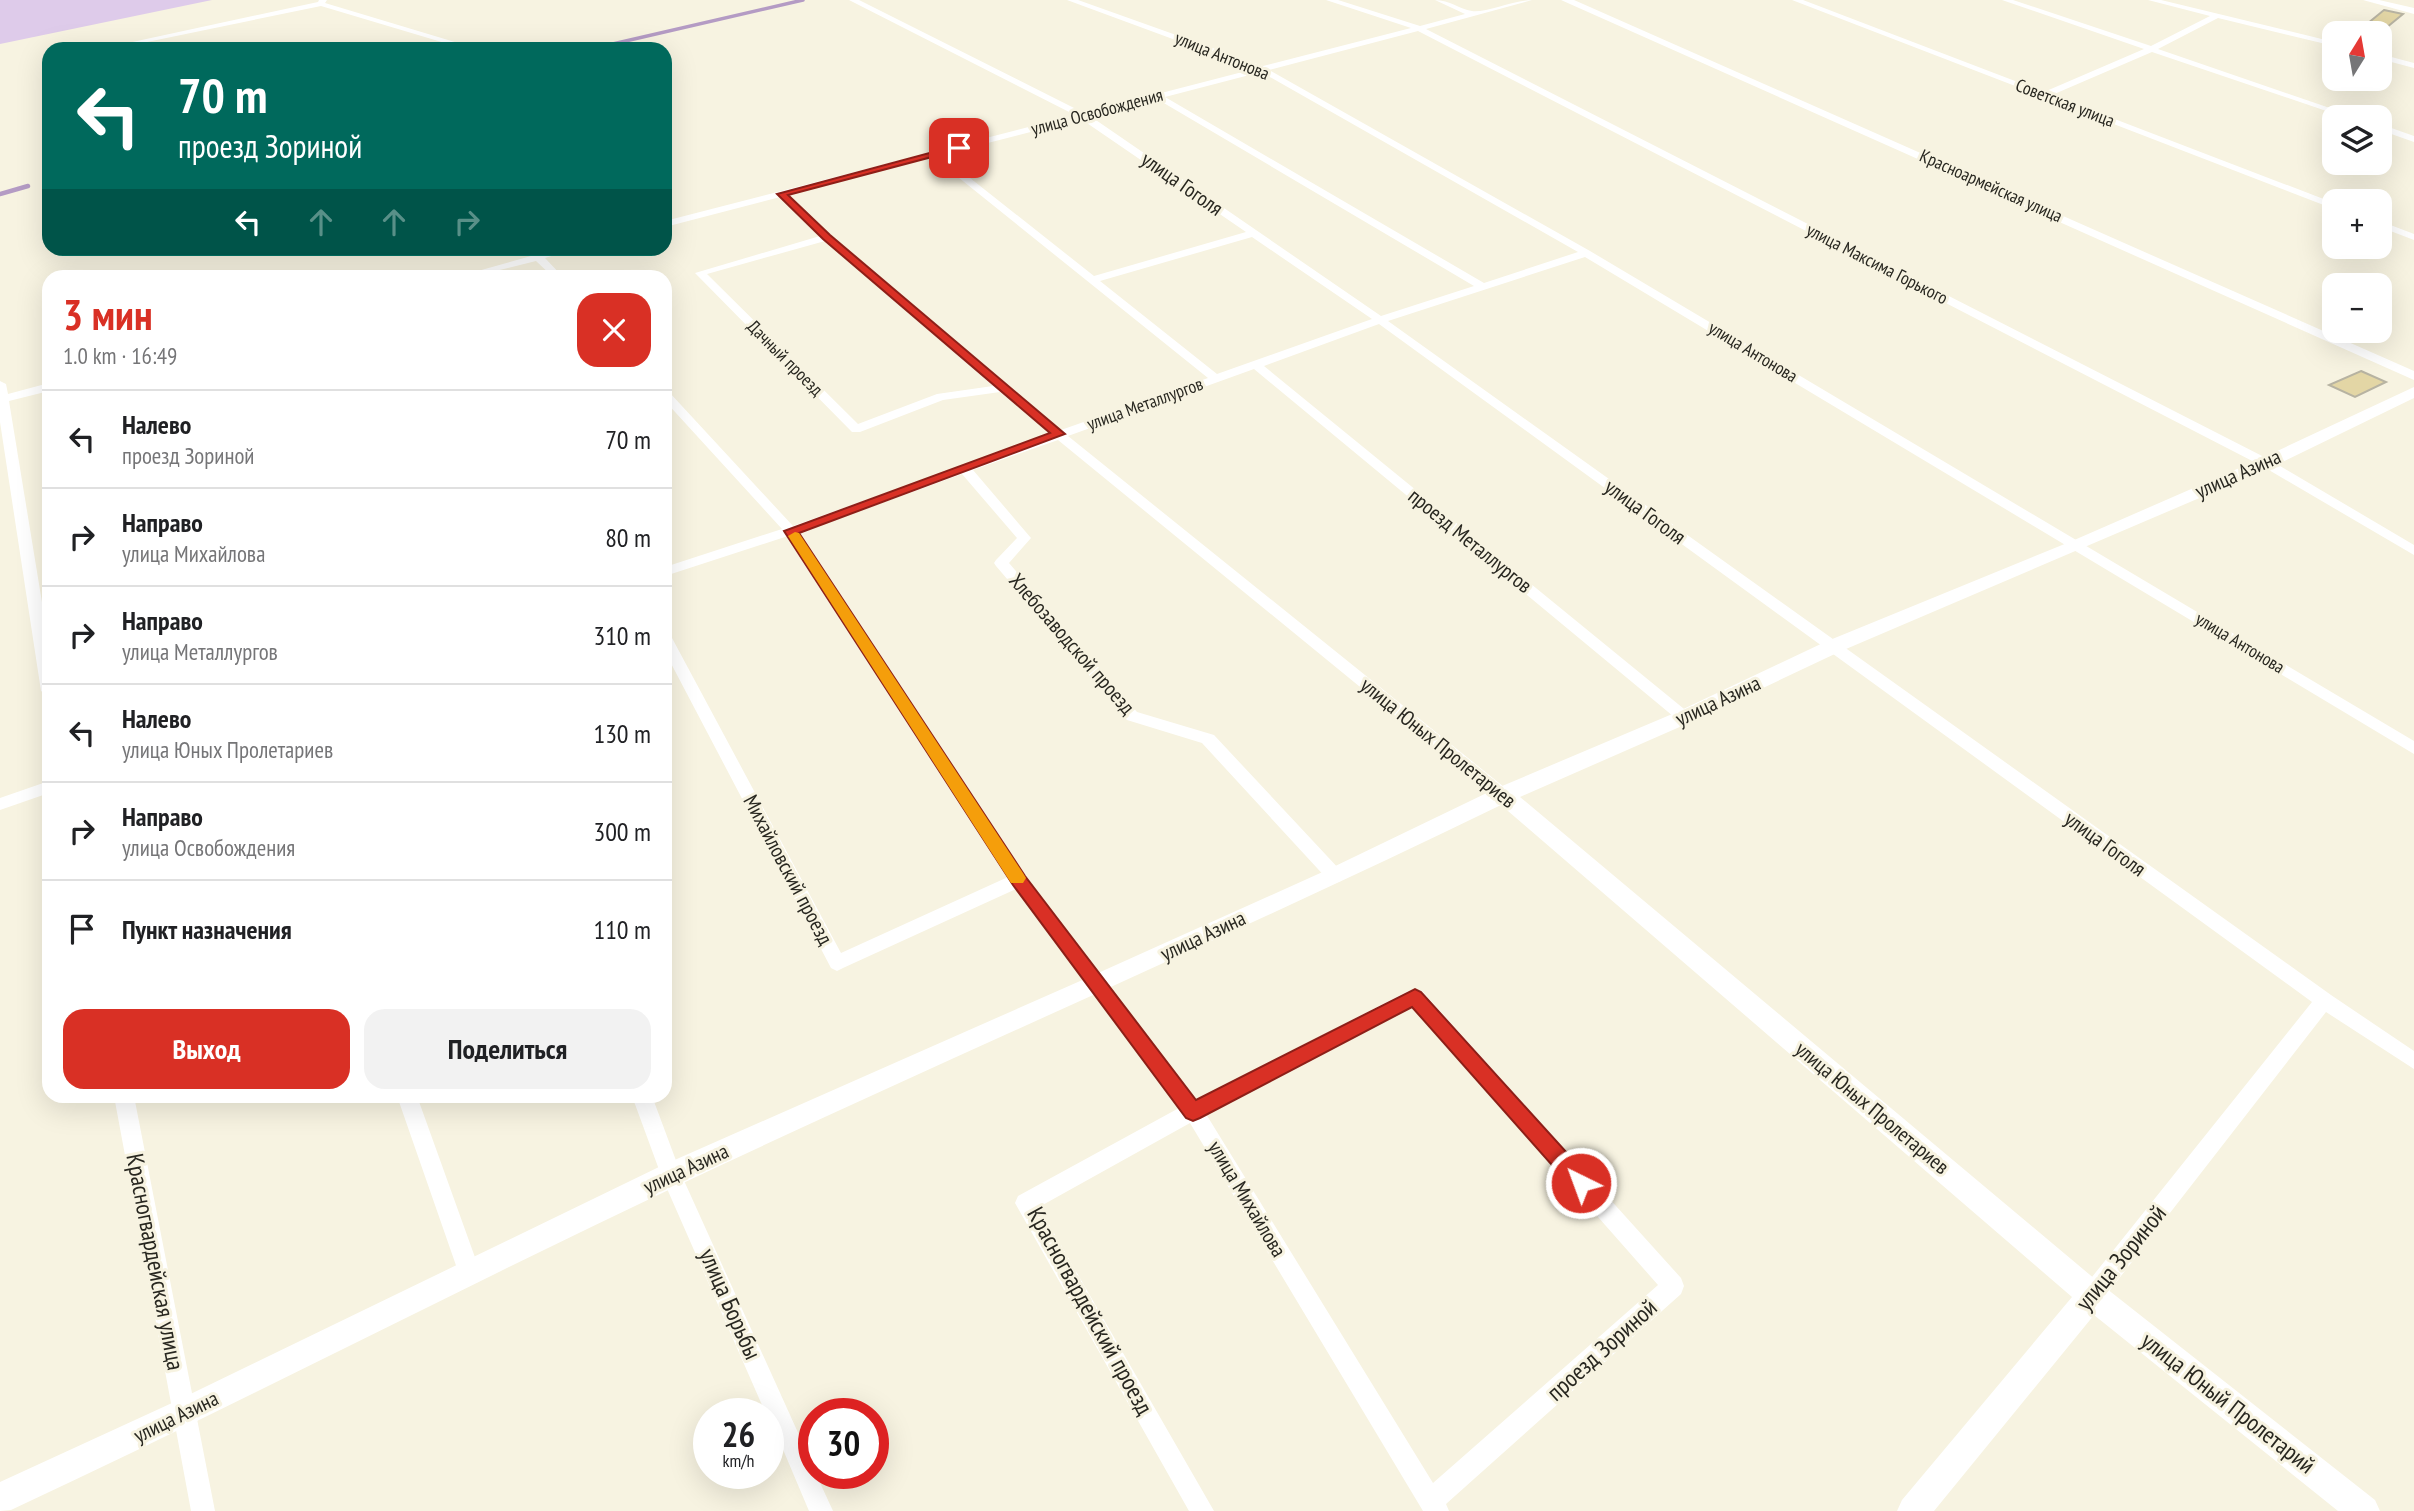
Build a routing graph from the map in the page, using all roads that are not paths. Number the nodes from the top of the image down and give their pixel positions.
1 (853, 0) edge
2 (1071, 0) edge
3 (1330, 0) edge
4 (1439, 0) edge
5 (1528, 0) edge
6 (1566, 0) edge
7 (1796, 0) edge
8 (2006, 0) edge
9 (2152, 0) edge
10 (2368, 0) edge
11 (322, 2) edge
12 (2414, 10) edge
13 (1472, 15) junction
14 (2216, 16) junction
15 (1419, 28) junction
16 (2322, 41) edge
17 (137, 42) edge
18 (451, 42) edge
19 (2154, 48) junction
20 (2392, 59) edge
21 (2414, 65) edge
22 (1262, 69) junction
23 (2045, 95) junction
24 (1158, 96) junction
25 (2322, 106) edge
26 (1083, 115) junction
27 (2392, 131) edge
28 (2414, 139) edge
29 (934, 154) junction
30 (782, 194) junction
31 (2322, 201) edge
32 (672, 222) edge
33 (2392, 229) edge
34 (1254, 233) junction
35 (827, 237) junction
36 (2414, 237) edge
37 (1586, 253) junction
38 (543, 256) edge
39 (539, 257) junction
40 (488, 270) edge
41 (551, 270) edge
42 (1092, 280) junction
43 (1482, 286) junction
44 (1380, 320) junction
45 (1256, 365) junction
46 (2414, 376) edge
47 (1215, 378) junction
48 (0, 384) edge
49 (1002, 388) junction
50 (42, 389) edge
51 (2414, 392) edge
52 (1, 399) edge
53 (672, 402) edge
54 (1059, 434) junction
55 (2266, 463) junction
56 (964, 468) junction
57 (791, 531) junction
58 (2078, 545) junction
59 (2414, 551) edge
60 (672, 568) edge
61 (1832, 647) junction
62 (42, 648) edge
63 (672, 651) edge
64 (1684, 717) junction
65 (2414, 748) edge
66 (42, 789) edge
67 (1503, 795) junction
68 (0, 804) edge
69 (1335, 876) junction
70 (1019, 880) junction
71 (1096, 985) junction
72 (2324, 1001) junction
73 (2414, 1061) edge
74 (125, 1103) edge
75 (409, 1103) edge
76 (645, 1103) edge
77 (1193, 1111) junction
78 (671, 1175) junction
79 (470, 1274) junction
80 (2092, 1295) junction
81 (184, 1413) junction
82 (0, 1499) edge
83 (1434, 1506) edge
84 (203, 1511) edge
85 (821, 1511) edge
86 (1202, 1511) edge
87 (1913, 1511) edge
88 (2364, 1511) edge

1 - 26 street, улица Гоголя
2 - 22 street, улица Антонова
3 - 15 street, улица Максима Горького
4 - 13 street
5 - 13 street, улица Освобождения
6 - 46 street, Красноармейская улица
7 - 23 street, Советская улица
8 - 19 street
9 - 14 street
10 - 12 street
11 - 17 street
11 - 18 street
13 - 15 street, улица Освобождения
14 - 16 street
14 - 19 street
15 - 22 street, улица Освобождения
15 - 55 street, улица Максима Горького
19 - 23 street
19 - 25 street
20 - 21 street
22 - 24 street, улица Освобождения
22 - 37 street, улица Антонова
23 - 31 street, Советская улица
24 - 26 street, улица Освобождения
24 - 43 street
26 - 29 street, улица Освобождения
26 - 34 street, улица Гоголя
27 - 28 street
29 - 30 street, улица Освобождения
29 - 42 street
30 - 32 street, улица Освобождения
30 - 35 street, улица Юных Пролетариев
33 - 36 street
34 - 42 street
34 - 44 street, улица Гоголя
35 - 49 street, улица Юных Пролетариев
35 - 49 street, Дачный проезд
37 - 43 street, улица Металлургов
37 - 58 street, улица Антонова
38 - 39 street
39 - 40 street
39 - 41 street
42 - 47 street
43 - 44 street, улица Металлургов
44 - 45 street, улица Металлургов
44 - 61 street, улица Гоголя
45 - 47 street, улица Металлургов
45 - 64 street, проезд Металлургов
47 - 54 street, улица Металлургов
48 - 52 street
49 - 54 street, улица Юных Пролетариев
50 - 52 street
51 - 55 main road, улица Азина
52 - 62 street
53 - 57 street, улица Михайлова
54 - 56 street, улица Металлургов
54 - 67 street, улица Юных Пролетариев
55 - 58 main road, улица Азина
55 - 59 street, улица Максима Горького
56 - 57 street, улица Металлургов
56 - 69 street, Хлебозаводской проезд
57 - 60 street, улица Металлургов
57 - 70 street, улица Михайлова
58 - 61 main road, улица Азина
58 - 65 street, улица Антонова
61 - 64 main road, улица Азина
61 - 72 street, улица Гоголя
63 - 70 street, Михайловский проезд
64 - 67 main road, улица Азина
66 - 68 street
67 - 69 main road, улица Азина
67 - 80 main road, улица Юных Пролетариев
69 - 71 main road, улица Азина
70 - 71 street, улица Михайлова
71 - 77 street, улица Михайлова
71 - 78 main road, улица Азина
72 - 73 street, улица Гоголя
72 - 80 street, улица Зориной
74 - 81 street, Красногвардейская улица
75 - 79 street
76 - 78 street, улица Борьбы
77 - 83 street, улица Михайлова
77 - 83 street, проезд Зориной
77 - 86 street, Красногвардейский проезд
78 - 79 main road, улица Азина
78 - 85 street, улица Борьбы
79 - 81 main road, улица Азина
80 - 87 main road, улица Зориной
80 - 88 main road, улица Юный Пролетарий
81 - 82 main road, улица Азина
81 - 84 street, Красногвардейская улица

